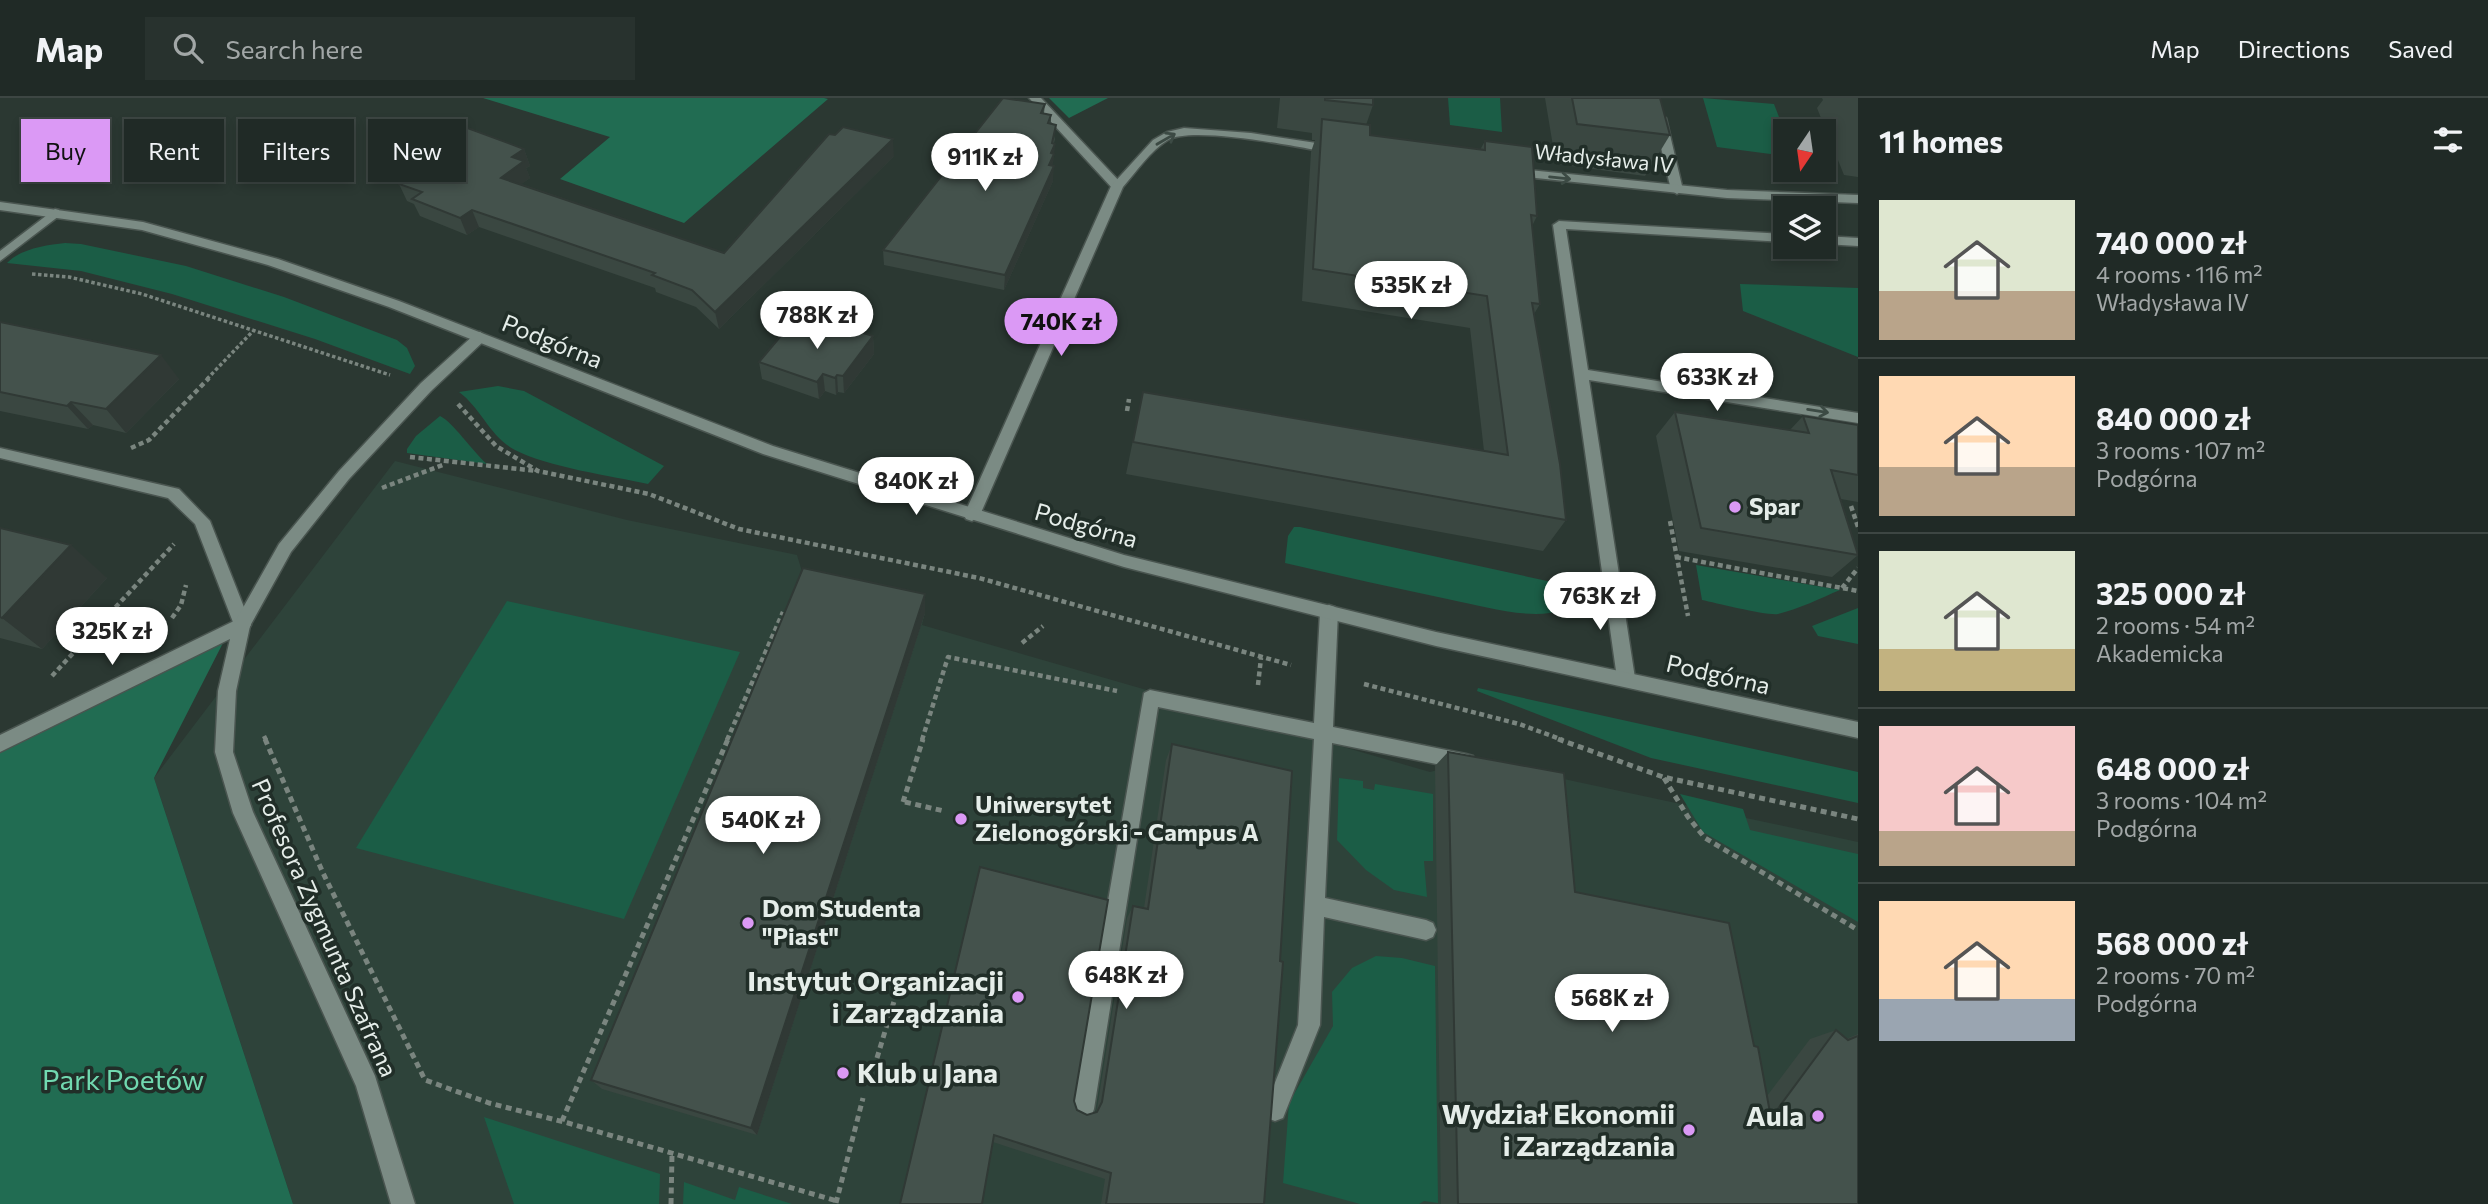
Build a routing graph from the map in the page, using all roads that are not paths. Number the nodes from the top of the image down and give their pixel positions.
1 (1035, 98) edge
2 (1660, 116) edge
3 (1351, 151) edge
4 (1503, 171) edge
5 (1117, 186) junction
6 (1677, 190) junction
7 (1858, 199) edge
8 (0, 206) edge
9 (55, 212) junction
10 (1773, 237) edge
11 (1836, 241) edge
12 (1858, 242) edge
13 (0, 257) edge
14 (480, 337) junction
15 (1581, 374) junction
16 (1858, 418) edge
17 (0, 453) edge
18 (972, 515) junction
19 (1329, 612) junction
20 (242, 625) junction
21 (1626, 678) junction
22 (1858, 730) edge
23 (1322, 732) junction
24 (0, 744) edge
25 (1484, 765) edge
26 (1314, 905) junction
27 (1426, 930) dead end
28 (1083, 1109) dead end
29 (1275, 1110) edge
30 (402, 1204) edge

1 - 5 street
2 - 6 street
5 -> 3 street
4 -> 6 street, Władysława IV
5 - 18 street
6 - 7 street, Władysława IV
8 - 9 street, Podgórna
9 - 13 street
9 - 14 street, Podgórna
10 - 15 street
11 - 12 street
14 - 18 street, Podgórna
14 - 20 street, Profesora Zygmunta Szafrana
15 -> 16 street
15 - 21 street
17 - 20 street
18 - 19 street, Podgórna
19 - 21 street, Podgórna
19 - 23 street
20 - 24 street
20 - 30 street, Profesora Zygmunta Szafrana
21 - 22 street, Podgórna
23 - 25 street
23 - 26 street
23 - 28 street
26 - 27 street
26 - 29 street

